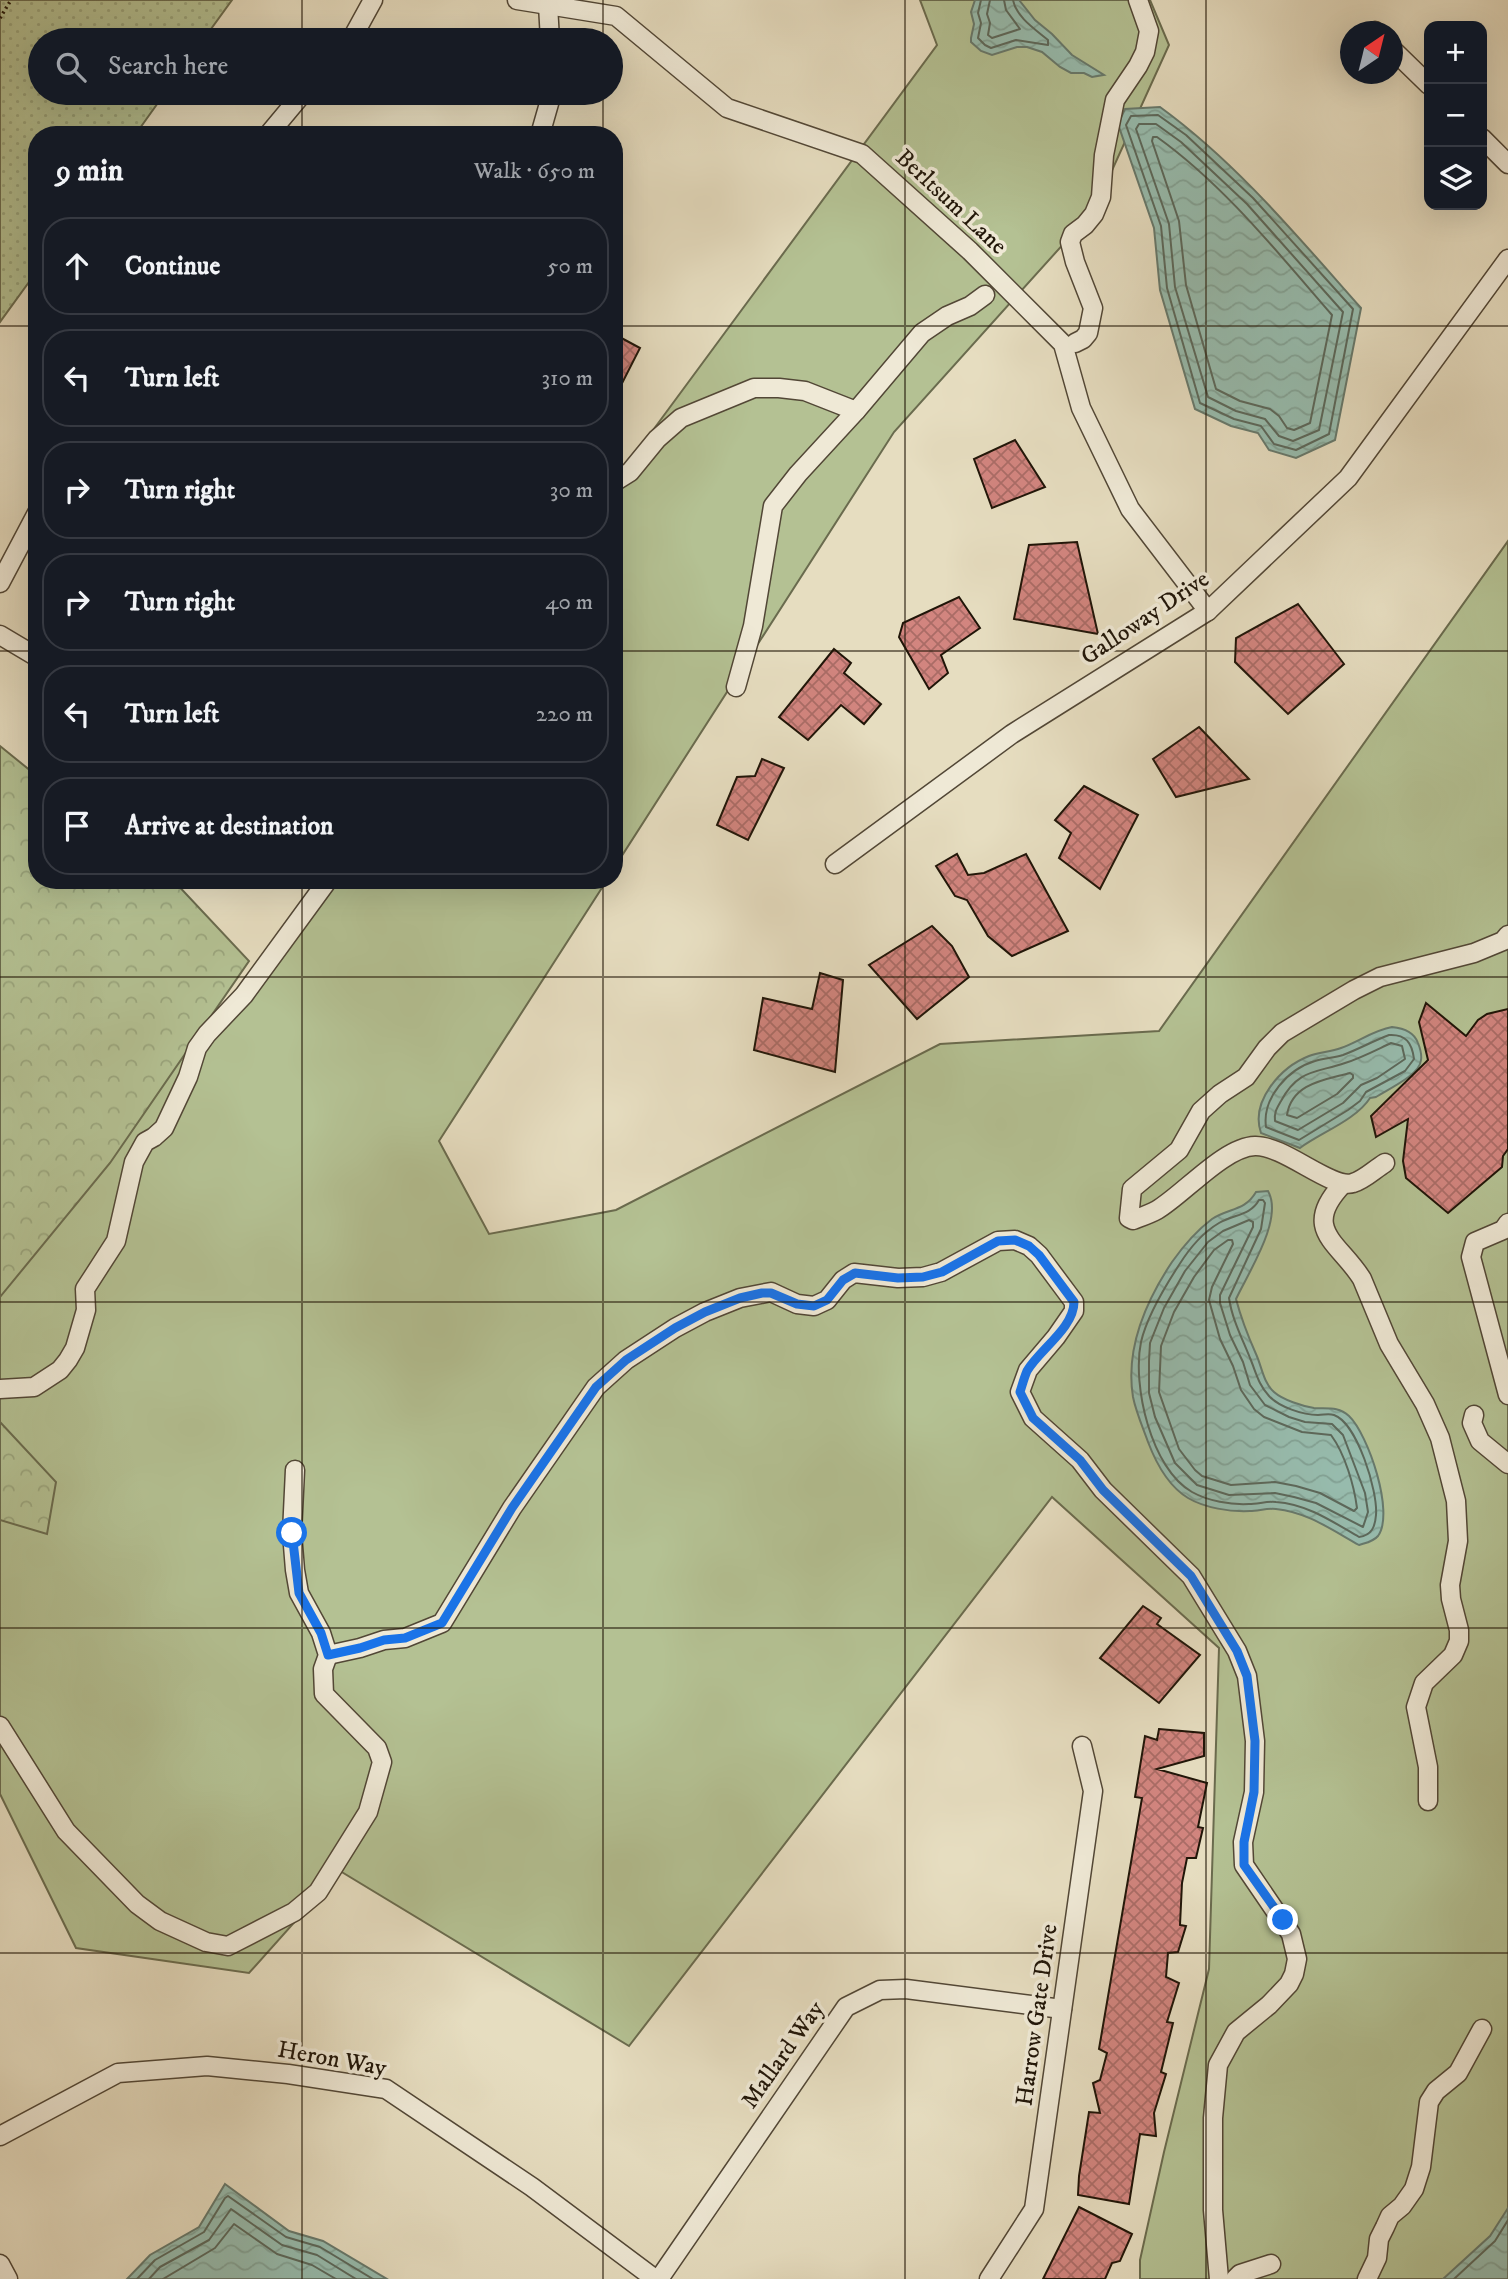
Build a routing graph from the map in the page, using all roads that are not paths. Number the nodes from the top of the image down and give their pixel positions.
1 (373, 0) edge
2 (517, 0) edge
3 (1138, 0) edge
4 (548, 5) junction
5 (358, 28) edge
6 (549, 28) edge
7 (1403, 60) edge
8 (1428, 84) edge
9 (293, 105) edge
10 (549, 105) edge
11 (276, 126) edge
12 (543, 126) edge
13 (1487, 143) edge
14 (1508, 164) edge
15 (1508, 259) edge
16 (985, 295) dead end
17 (1074, 343) dead end
18 (856, 411) junction
19 (623, 476) edge
20 (28, 530) edge
21 (0, 583) edge
22 (1208, 611) junction
23 (0, 635) edge
24 (28, 652) edge
25 (736, 687) dead end
26 (835, 864) dead end
27 (321, 889) edge
28 (1508, 935) edge
29 (1385, 1163) dead end
30 (1342, 1185) junction
31 (1508, 1223) edge
32 (0, 1390) edge
33 (1508, 1395) edge
34 (1474, 1415) dead end
35 (1508, 1464) edge
36 (295, 1470) dead end
37 (328, 1655) junction
38 (0, 1726) edge
39 (1082, 1746) dead end
40 (1428, 1801) dead end
41 (1062, 2009) junction
42 (1482, 2029) dead end
43 (0, 2136) edge
44 (0, 2264) edge
45 (1271, 2264) dead end
46 (8, 2279) edge
47 (657, 2279) edge
48 (989, 2279) edge
49 (1219, 2279) edge
50 (1236, 2279) edge
51 (1367, 2279) edge

1 - 5 street
2 - 4 street, Berltsum Lane
3 - 17 street
4 - 6 street
4 - 22 street, Berltsum Lane
7 - 8 street
9 - 11 street
10 - 12 street
13 - 14 street
15 - 22 street, Galloway Drive
16 - 18 street
18 - 19 street
18 - 25 street
20 - 21 street
22 - 26 street, Galloway Drive
23 - 24 street
27 - 32 street
28 - 30 street
29 - 30 street
30 - 40 street
31 - 33 street
34 - 35 street
36 - 37 street
37 - 38 street
37 - 49 street
39 - 41 street, Harrow Gate Drive
41 - 47 street, Mallard Way
41 - 48 street, Harrow Gate Drive
42 - 51 street
43 - 47 street, Heron Way
44 - 46 street
45 - 50 street

